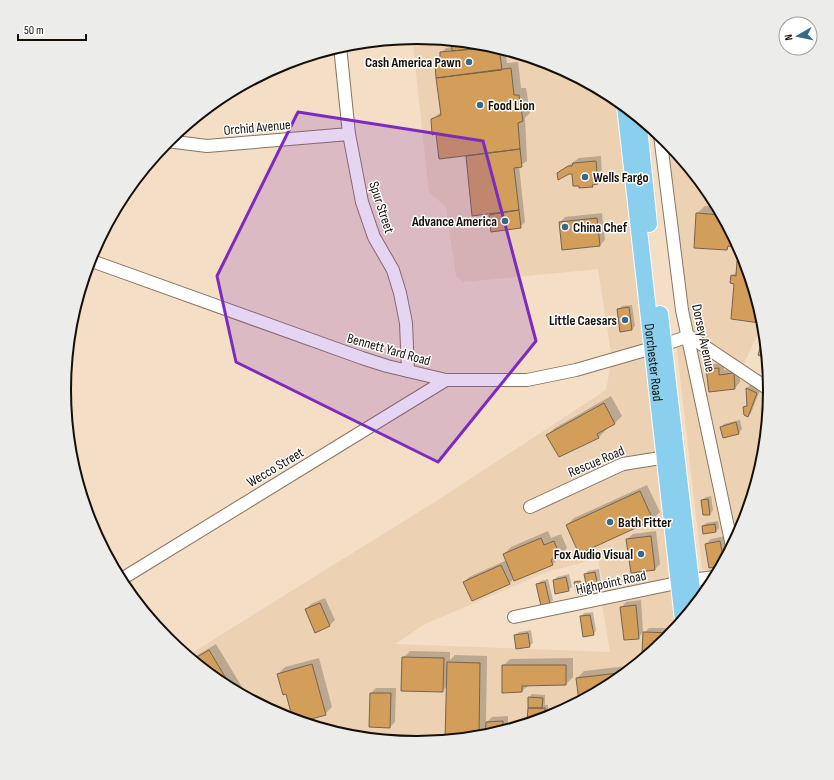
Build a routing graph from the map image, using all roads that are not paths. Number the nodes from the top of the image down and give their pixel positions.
1 (341, 53) edge
2 (626, 114) edge
3 (638, 124) edge
4 (349, 134) junction
5 (175, 142) edge
6 (661, 144) edge
7 (640, 192) junction
8 (95, 262) edge
9 (689, 336) junction
10 (658, 346) junction
11 (408, 371) junction
12 (446, 380) junction
13 (763, 385) edge
14 (670, 456) junction
15 (530, 507) dead end
16 (730, 537) edge
17 (126, 577) edge
18 (708, 578) edge
19 (685, 581) junction
20 (692, 601) edge
21 (683, 611) edge
22 (514, 617) dead end

1 - 4 street, Spur Street
2 - 7 main road, Dorchester Road
3 - 7 main road, Dorchester Road
4 - 5 street, Orchid Avenue
4 - 11 street, Spur Street
6 - 9 street, Dorsey Avenue
7 - 10 main road, Dorchester Road
8 - 11 street, Bennett Yard Road
9 - 10 street, Bennett Yard Road
9 - 13 street
9 - 16 street, Dorsey Avenue
10 - 12 street, Bennett Yard Road
10 - 14 main road, Dorchester Road
11 - 12 street, Bennett Yard Road
12 - 17 street, Wecco Street
14 - 15 street, Rescue Road
14 - 19 main road, Dorchester Road
18 - 19 street, Highpoint Road
19 - 20 main road, Dorchester Road
19 - 21 main road, Dorchester Road
19 - 22 street, Highpoint Road

